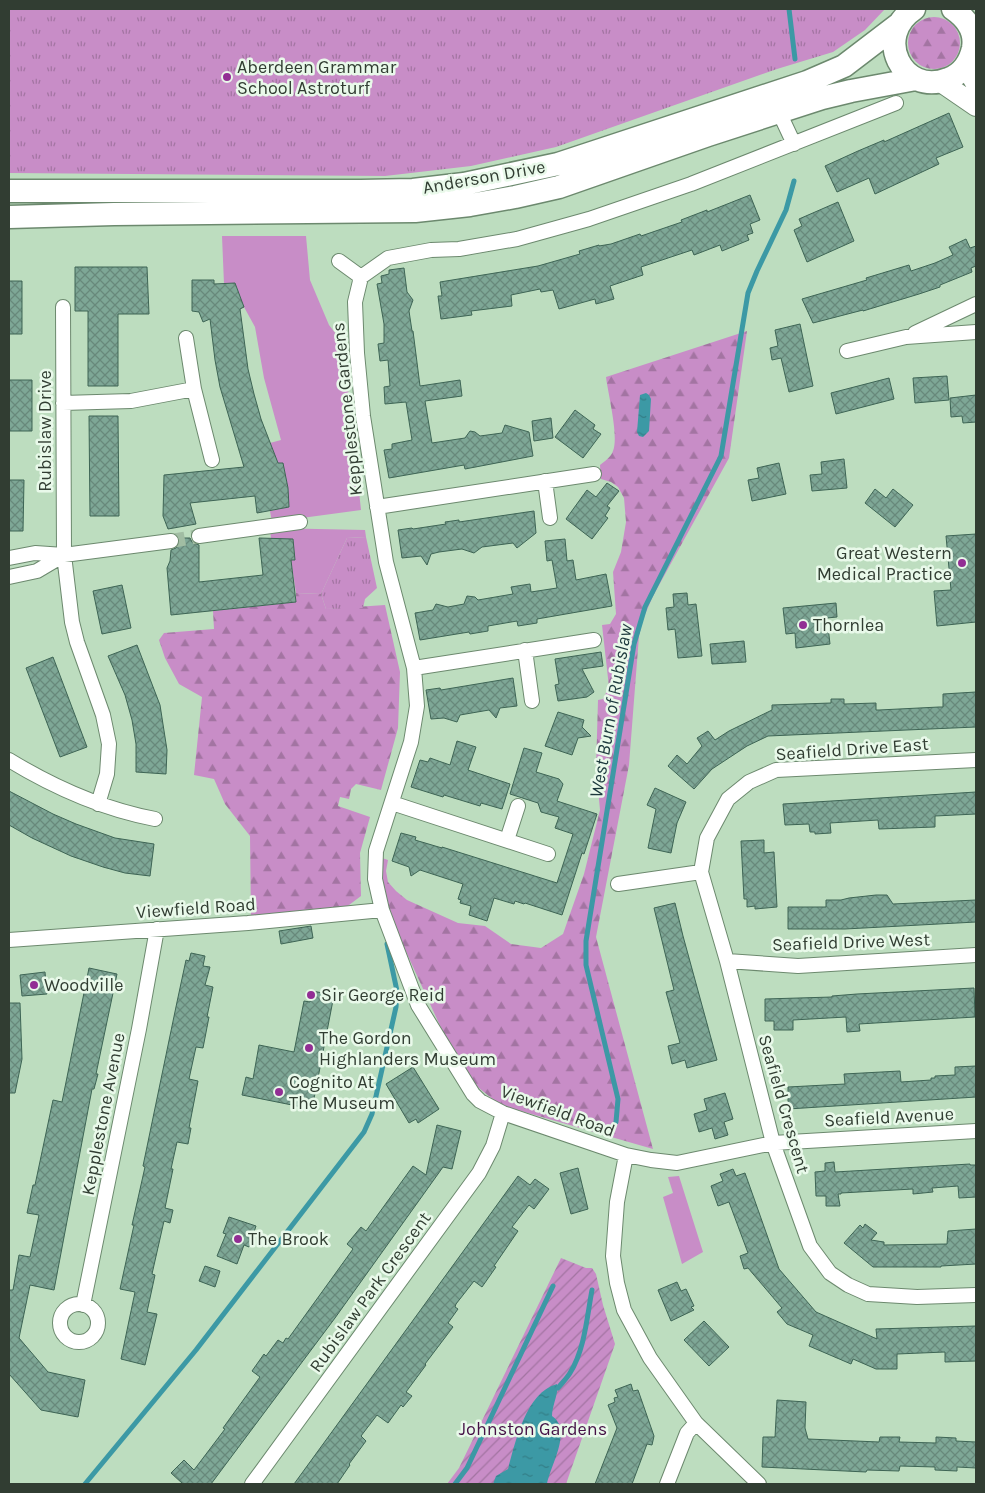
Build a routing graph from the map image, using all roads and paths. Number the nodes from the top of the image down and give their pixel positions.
1 (963, 12) edge
2 (907, 16) edge
3 (975, 44) edge
4 (971, 76) edge
5 (916, 79) junction
6 (941, 82) junction
7 (896, 103) dead end
8 (976, 106) edge
9 (779, 112) junction
10 (794, 144) junction
11 (9, 191) edge
12 (9, 217) edge
13 (339, 261) dead end
14 (361, 276) junction
15 (976, 304) edge
16 (63, 307) dead end
17 (976, 332) edge
18 (906, 337) junction
19 (186, 338) dead end
20 (847, 351) dead end
21 (194, 389) junction
22 (63, 403) junction
23 (212, 460) dead end
24 (594, 474) dead end
25 (545, 480) junction
26 (377, 507) junction
27 (550, 518) dead end
28 (300, 522) dead end
29 (199, 536) tunnel mouth
30 (171, 541) tunnel mouth
31 (64, 555) junction
32 (9, 558) edge
33 (9, 576) edge
34 (594, 640) dead end
35 (524, 650) junction
36 (414, 668) junction
37 (532, 701) dead end
38 (9, 760) edge
39 (976, 760) edge
40 (392, 803) junction
41 (98, 804) junction
42 (518, 806) dead end
43 (155, 819) dead end
44 (507, 840) junction
45 (548, 854) dead end
46 (701, 872) junction
47 (618, 884) dead end
48 (382, 910) junction
49 (157, 929) junction
50 (9, 940) edge
51 (976, 955) edge
52 (727, 961) junction
53 (503, 1113) junction
54 (976, 1131) edge
55 (773, 1143) junction
56 (626, 1155) junction
57 (976, 1295) edge
58 (83, 1305) dead end
59 (696, 1423) junction
60 (252, 1484) edge
61 (667, 1484) edge
62 (759, 1484) edge

1 - 3 main road
2 - 5 main road
2 - 11 main road, Anderson Drive
3 - 4 main road
4 - 6 main road
5 - 6 main road, Anderson Drive
5 - 9 main road, Anderson Drive
6 - 8 street
7 - 10 street
9 - 10 street
9 - 12 main road, Anderson Drive
10 - 14 street
13 - 14 street
14 - 26 street, Kepplestone Gardens
15 - 18 street
16 - 22 street, Rubislaw Drive
17 - 18 street
18 - 20 street
19 - 21 street
21 - 22 street
21 - 23 street
22 - 31 street, Rubislaw Drive
24 - 25 street, Kepplestone Gardens
25 - 26 street, Kepplestone Gardens
25 - 27 street
26 - 36 street, Kepplestone Gardens
28 - 29 street
30 - 31 street
31 - 32 street
31 - 33 street
31 - 41 street, Rubislaw Drive
34 - 35 street
35 - 36 street
35 - 37 street
36 - 40 street, Kepplestone Gardens
38 - 41 street
39 - 46 street, Seafield Drive East
40 - 44 street
40 - 48 street, Kepplestone Gardens
41 - 43 street
42 - 44 street
44 - 45 street
46 - 47 street
46 - 52 street, Seafield Crescent
48 - 49 street, Viewfield Road
48 - 53 street, Viewfield Road
49 - 50 street, Viewfield Road
49 - 58 street, Kepplestone Avenue
51 - 52 street, Seafield Drive West
52 - 55 street, Seafield Crescent
53 - 56 street, Viewfield Road
53 - 60 street, Rubislaw Park Crescent
54 - 55 street, Seafield Avenue
55 - 56 street, Seafield Avenue
55 - 57 street, Seafield Crescent
56 - 59 street, Viewfield Road
59 - 61 street
59 - 62 street, Viewfield Road

